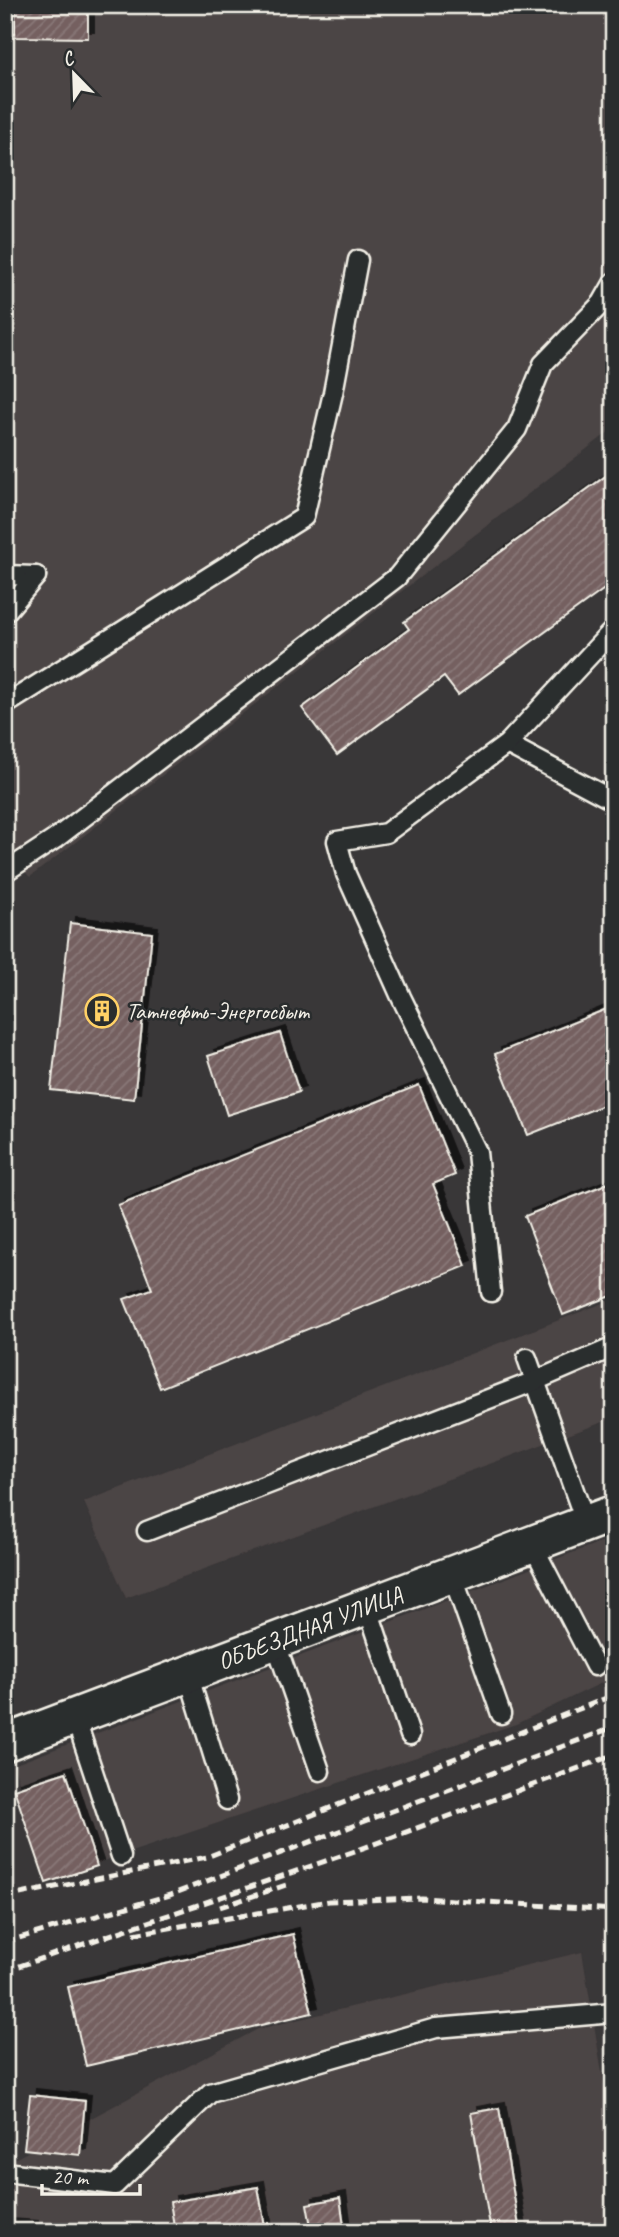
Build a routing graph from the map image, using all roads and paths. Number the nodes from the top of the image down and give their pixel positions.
1 (358, 260) dead end
2 (614, 282) edge
3 (5, 575) edge
4 (5, 613) edge
5 (614, 629) edge
6 (5, 705) edge
7 (507, 744) junction
8 (614, 801) edge
9 (5, 872) edge
10 (491, 1292) dead end
11 (614, 1347) edge
12 (527, 1358) dead end
13 (535, 1381) junction
14 (600, 1519) edge
15 (147, 1531) dead end
16 (532, 1544) junction
17 (452, 1574) junction
18 (367, 1606) junction
19 (275, 1641) junction
20 (595, 1666) dead end
21 (187, 1674) junction
22 (501, 1714) dead end
23 (75, 1717) junction
24 (410, 1735) dead end
25 (5, 1743) edge
26 (320, 1771) dead end
27 (227, 1800) dead end
28 (121, 1856) dead end
29 (614, 2013) edge
30 (5, 2172) edge

1 - 6 lane
2 - 9 lane
3 - 4 lane
5 - 7 lane
7 - 8 lane
7 - 10 lane
11 - 13 lane
12 - 13 lane
13 - 14 lane
13 - 15 lane
14 - 16 street, ОБЪЕЗДНАЯ УЛИЦА
16 - 17 street, ОБЪЕЗДНАЯ УЛИЦА
16 - 20 lane
17 - 18 street, ОБЪЕЗДНАЯ УЛИЦА
17 - 22 lane
18 - 19 street, ОБЪЕЗДНАЯ УЛИЦА
18 - 24 lane
19 - 21 street, ОБЪЕЗДНАЯ УЛИЦА
19 - 26 lane
21 - 23 street, ОБЪЕЗДНАЯ УЛИЦА
21 - 27 lane
23 - 25 street, ОБЪЕЗДНАЯ УЛИЦА
23 - 28 lane
29 - 30 lane

